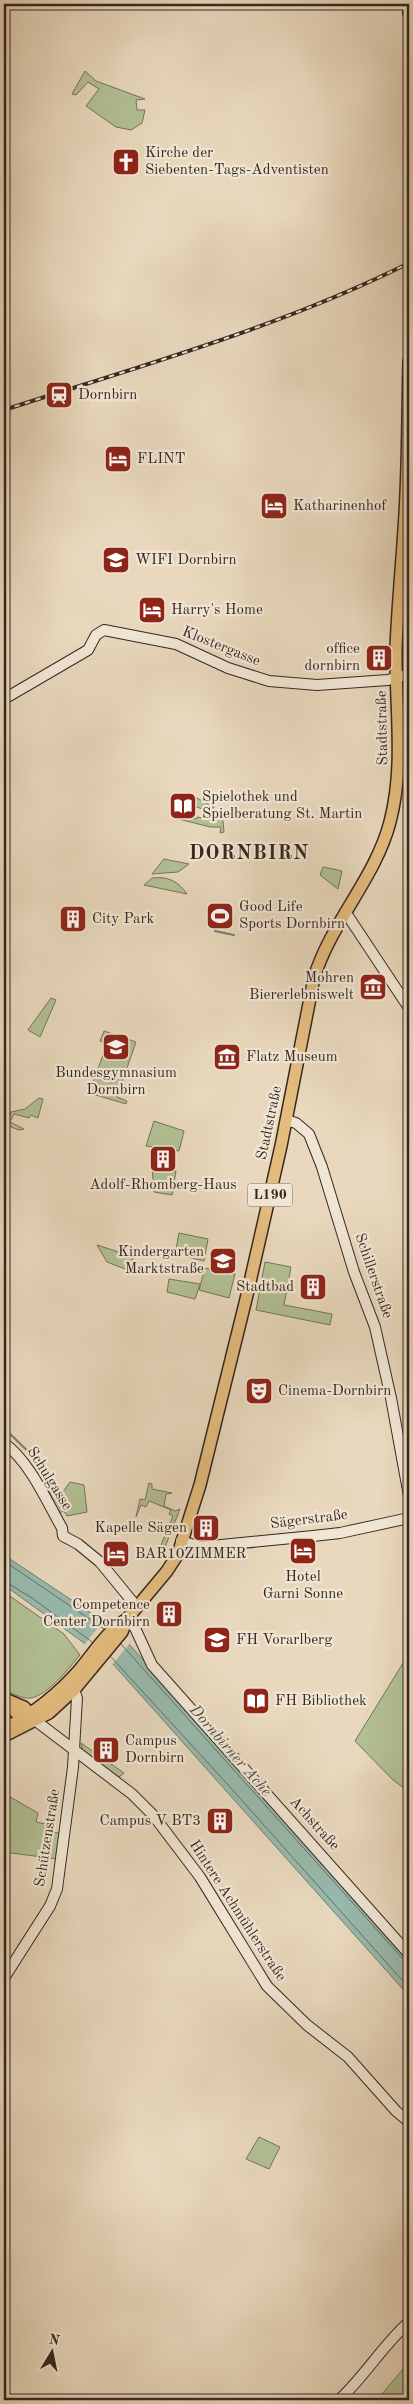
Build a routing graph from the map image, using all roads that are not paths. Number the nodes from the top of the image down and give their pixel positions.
1 (409, 4) edge
2 (409, 13) edge
3 (409, 361) edge
4 (409, 674) edge
5 (397, 678) junction
6 (4, 699) edge
7 (346, 913) junction
8 (409, 1008) edge
9 (285, 1123) junction
10 (4, 1443) edge
11 (409, 1496) edge
12 (409, 1518) edge
13 (183, 1538) junction
14 (136, 1606) junction
15 (127, 1618) junction
16 (95, 1657) junction
17 (74, 1690) junction
18 (4, 1699) edge
19 (29, 1718) junction
20 (4, 1728) edge
21 (4, 1736) edge
22 (74, 1752) junction
23 (409, 1954) edge
24 (4, 1978) edge
25 (409, 2122) edge
26 (409, 2322) edge
27 (340, 2400) edge

1 - 2 main road
3 - 5 main road, Stadtstraße / L190
4 - 5 street, Klostergasse
5 - 6 street, Klostergasse
5 - 7 main road, Stadtstraße / L190
7 - 8 street
7 - 9 main road, Stadtstraße / L190
9 - 11 street, Schillerstraße
9 - 13 main road, Stadtstraße / L190
10 - 14 street, Schulgasse
12 - 13 street, Sägerstraße
13 - 14 main road, Stadtstraße / L190
14 - 15 main road, Stadtstraße / L190
15 - 16 main road, Stadtstraße / L190
15 - 23 street, Achstraße
16 - 17 main road, L190
16 - 19 main road, L190
17 - 19 main road, L190
17 - 22 street, Schützenstraße
18 - 19 main road
19 - 20 main road, L190
19 - 21 main road, L190
19 - 22 street, Hintere Achmühlerstraße
22 - 24 street, Schützenstraße
22 - 25 street, Hintere Achmühlerstraße
26 - 27 street

